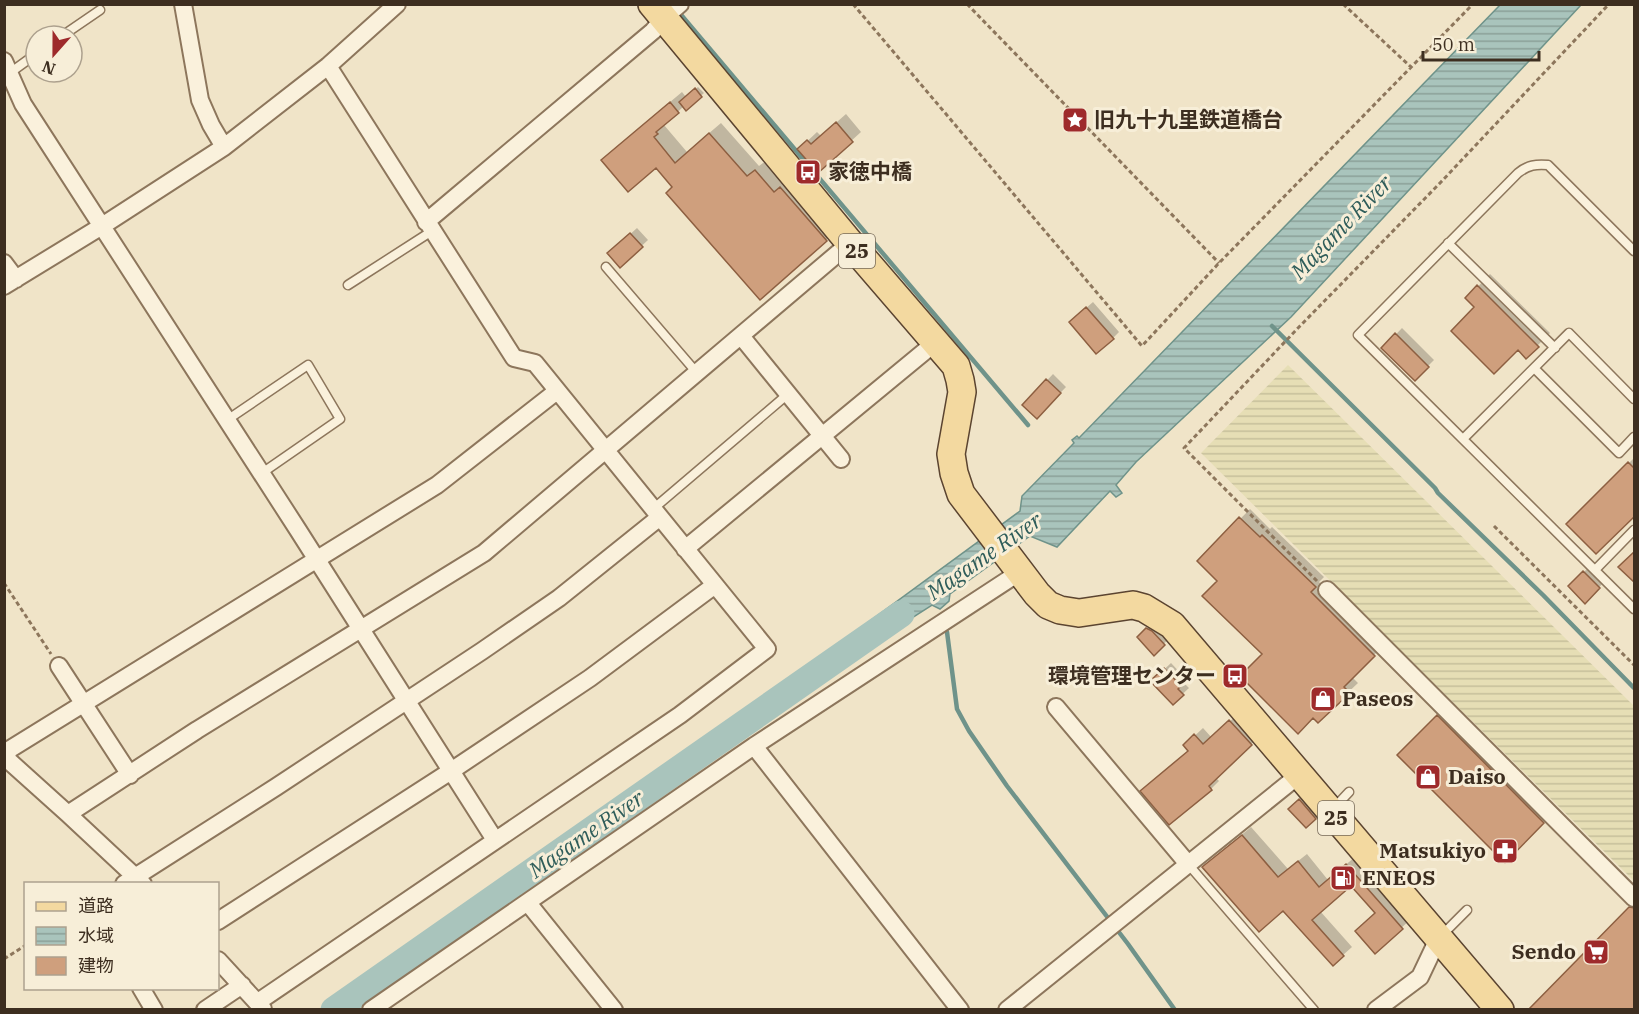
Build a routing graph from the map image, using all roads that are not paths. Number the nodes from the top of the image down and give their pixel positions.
1 (183, 4) edge
2 (397, 4) edge
3 (669, 9) edge
4 (100, 10) dead end
5 (80, 24) edge
6 (24, 61) edge
7 (328, 66) junction
8 (6, 71) edge
9 (224, 147) junction
10 (102, 226) junction
11 (429, 226) junction
12 (850, 243) junction
13 (1448, 243) junction
14 (1635, 251) edge
15 (4, 263) edge
16 (606, 267) dead end
17 (10, 283) edge
18 (348, 285) dead end
19 (741, 336) junction
20 (936, 342) junction
21 (1554, 348) junction
22 (1534, 368) junction
23 (697, 373) junction
24 (557, 391) junction
25 (788, 394) junction
26 (1635, 399) edge
27 (227, 420) junction
28 (822, 436) junction
29 (1635, 437) edge
30 (1462, 439) junction
31 (605, 450) junction
32 (841, 459) dead end
33 (262, 473) junction
34 (656, 513) junction
35 (1635, 530) edge
36 (686, 549) junction
37 (317, 560) junction
38 (1594, 570) junction
39 (1020, 573) junction
40 (715, 585) junction
41 (1327, 590) road end
42 (1635, 609) edge
43 (362, 630) junction
44 (59, 666) road end
45 (406, 701) junction
46 (83, 705) junction
47 (1056, 707) dead end
48 (754, 746) junction
49 (451, 771) junction
50 (130, 775) junction
51 (1299, 775) junction
52 (1349, 792) dead end
53 (1330, 811) junction
54 (68, 814) junction
55 (495, 840) junction
56 (1188, 864) junction
57 (134, 881) edge
58 (1635, 898) edge
59 (528, 903) junction
60 (1467, 910) dead end
61 (219, 920) edge
62 (1439, 937) junction
63 (219, 961) edge
64 (242, 985) junction
65 (142, 990) edge
66 (261, 1006) edge
67 (154, 1010) edge
68 (205, 1010) edge
69 (371, 1010) edge
70 (614, 1010) edge
71 (960, 1010) edge
72 (1007, 1010) edge
73 (1314, 1010) edge
74 (1376, 1010) edge
75 (1500, 1010) edge

1 - 9 street
2 - 7 street
3 - 11 street
3 - 12 main road, 25
4 - 5 lane
6 - 8 lane
7 - 9 street
7 - 11 street
8 - 10 street
9 - 10 street
10 - 17 street
10 - 27 street
11 - 18 lane
11 - 24 street
12 - 19 street
12 - 20 main road, 25
13 - 14 lane
13 - 21 lane
13 - 30 lane
15 - 17 street
16 - 23 lane
19 - 23 street
19 - 25 street
20 - 28 street
20 - 39 main road, 25
21 - 22 lane
21 - 26 lane
22 - 29 lane
22 - 30 lane
23 - 31 street
24 - 31 street
24 - 37 street
25 - 28 street
25 - 34 lane
27 - 33 street
27 - 33 lane
28 - 32 street
28 - 36 street
30 - 38 lane
31 - 34 street
31 - 43 street
33 - 37 street
34 - 36 street
34 - 45 street
35 - 38 lane
36 - 40 street
37 - 43 street
37 - 46 street
38 - 42 lane
39 - 48 street
39 - 51 main road, 25
40 - 49 street
40 - 55 street
41 - 58 street
43 - 45 street
43 - 50 street
44 - 46 street
45 - 49 street
45 - 57 street
46 - 50 street
46 - 54 street
47 - 56 street
48 - 59 street
48 - 71 street
49 - 55 street
49 - 61 street
50 - 54 street
51 - 53 main road, 25
51 - 56 street
52 - 53 lane
53 - 62 main road, 25
54 - 57 street
55 - 66 street
56 - 72 street
56 - 73 lane
59 - 69 street
59 - 70 street
60 - 62 lane
62 - 74 street
62 - 75 main road, 25
63 - 64 street
64 - 66 street
64 - 68 street
65 - 67 street

